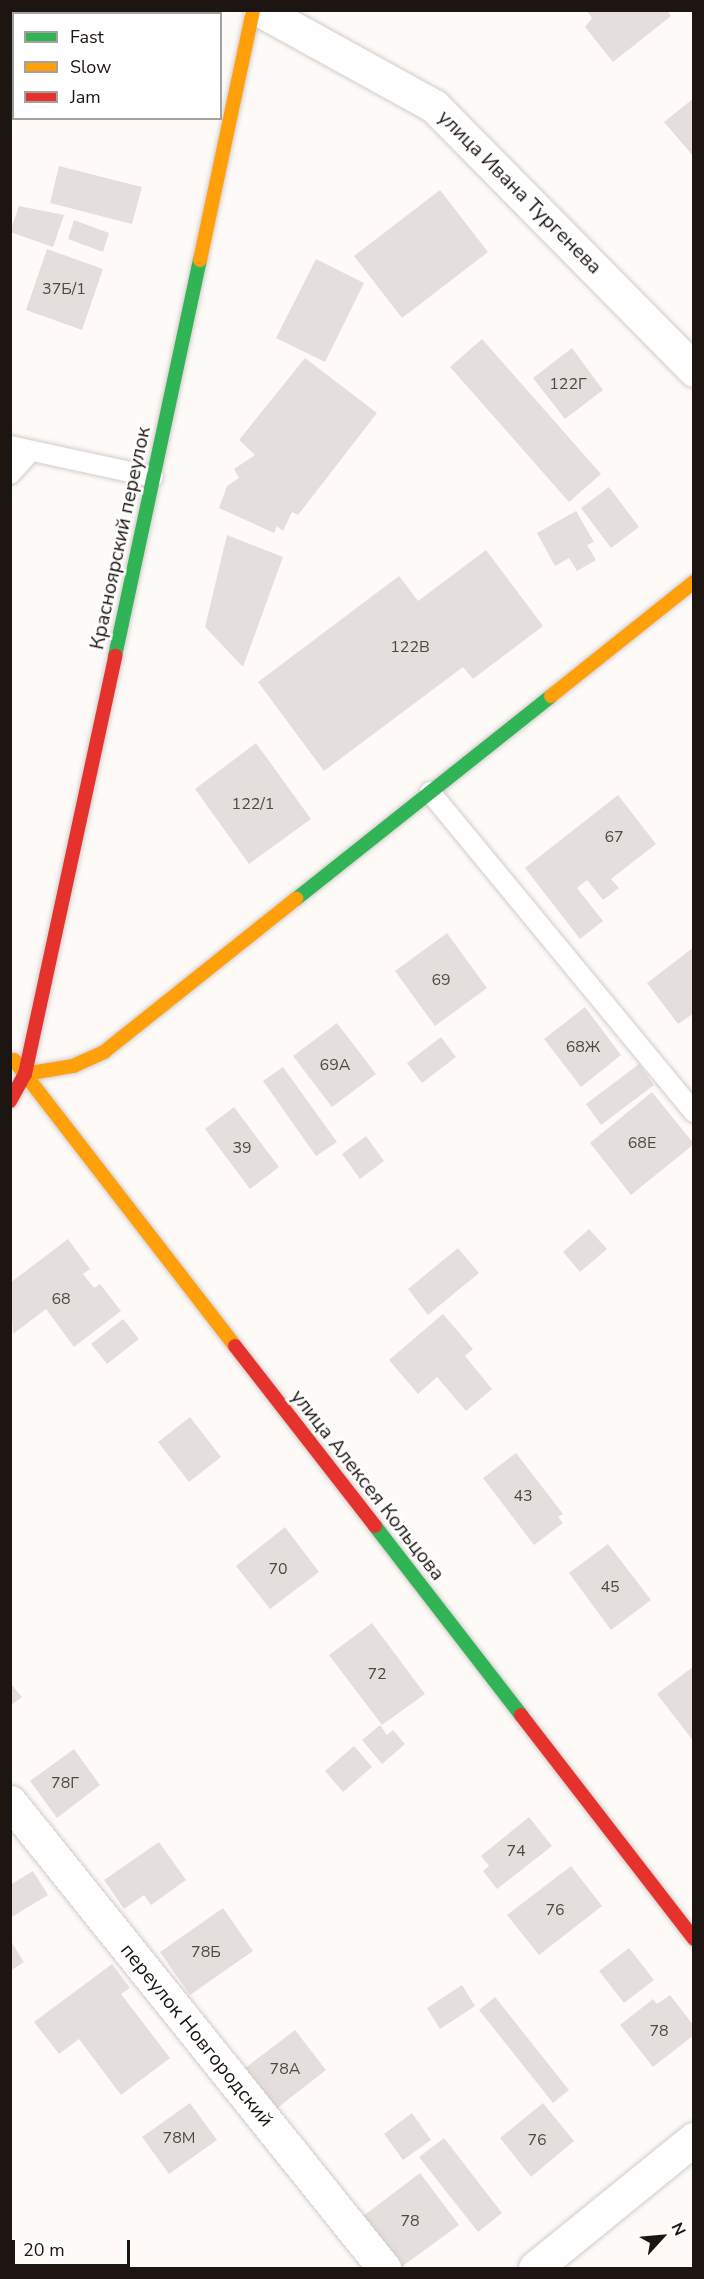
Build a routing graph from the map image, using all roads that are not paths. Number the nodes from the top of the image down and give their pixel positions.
1 (253, 10) edge
2 (260, 10) edge
3 (693, 370) edge
4 (10, 446) edge
5 (31, 451) junction
6 (10, 474) edge
7 (153, 477) junction
8 (693, 582) edge
9 (430, 792) junction
10 (10, 1056) edge
11 (25, 1074) junction
12 (10, 1101) edge
13 (693, 1112) edge
14 (10, 1802) edge
15 (693, 1939) edge
16 (693, 2139) edge
17 (384, 2268) edge
18 (535, 2268) edge

1 - 7 street, Красноярский переулок
2 - 3 street, улица Ивана Тургенева
4 - 5 lane
5 - 6 lane
5 - 7 lane
7 - 11 street, Красноярский переулок
8 - 9 street
9 - 11 street
9 - 13 lane
10 - 11 street, улица Алексея Кольцова
11 - 12 street, Красноярский переулок
11 - 15 street, улица Алексея Кольцова
14 - 17 street, переулок Новгородский
16 - 18 street

